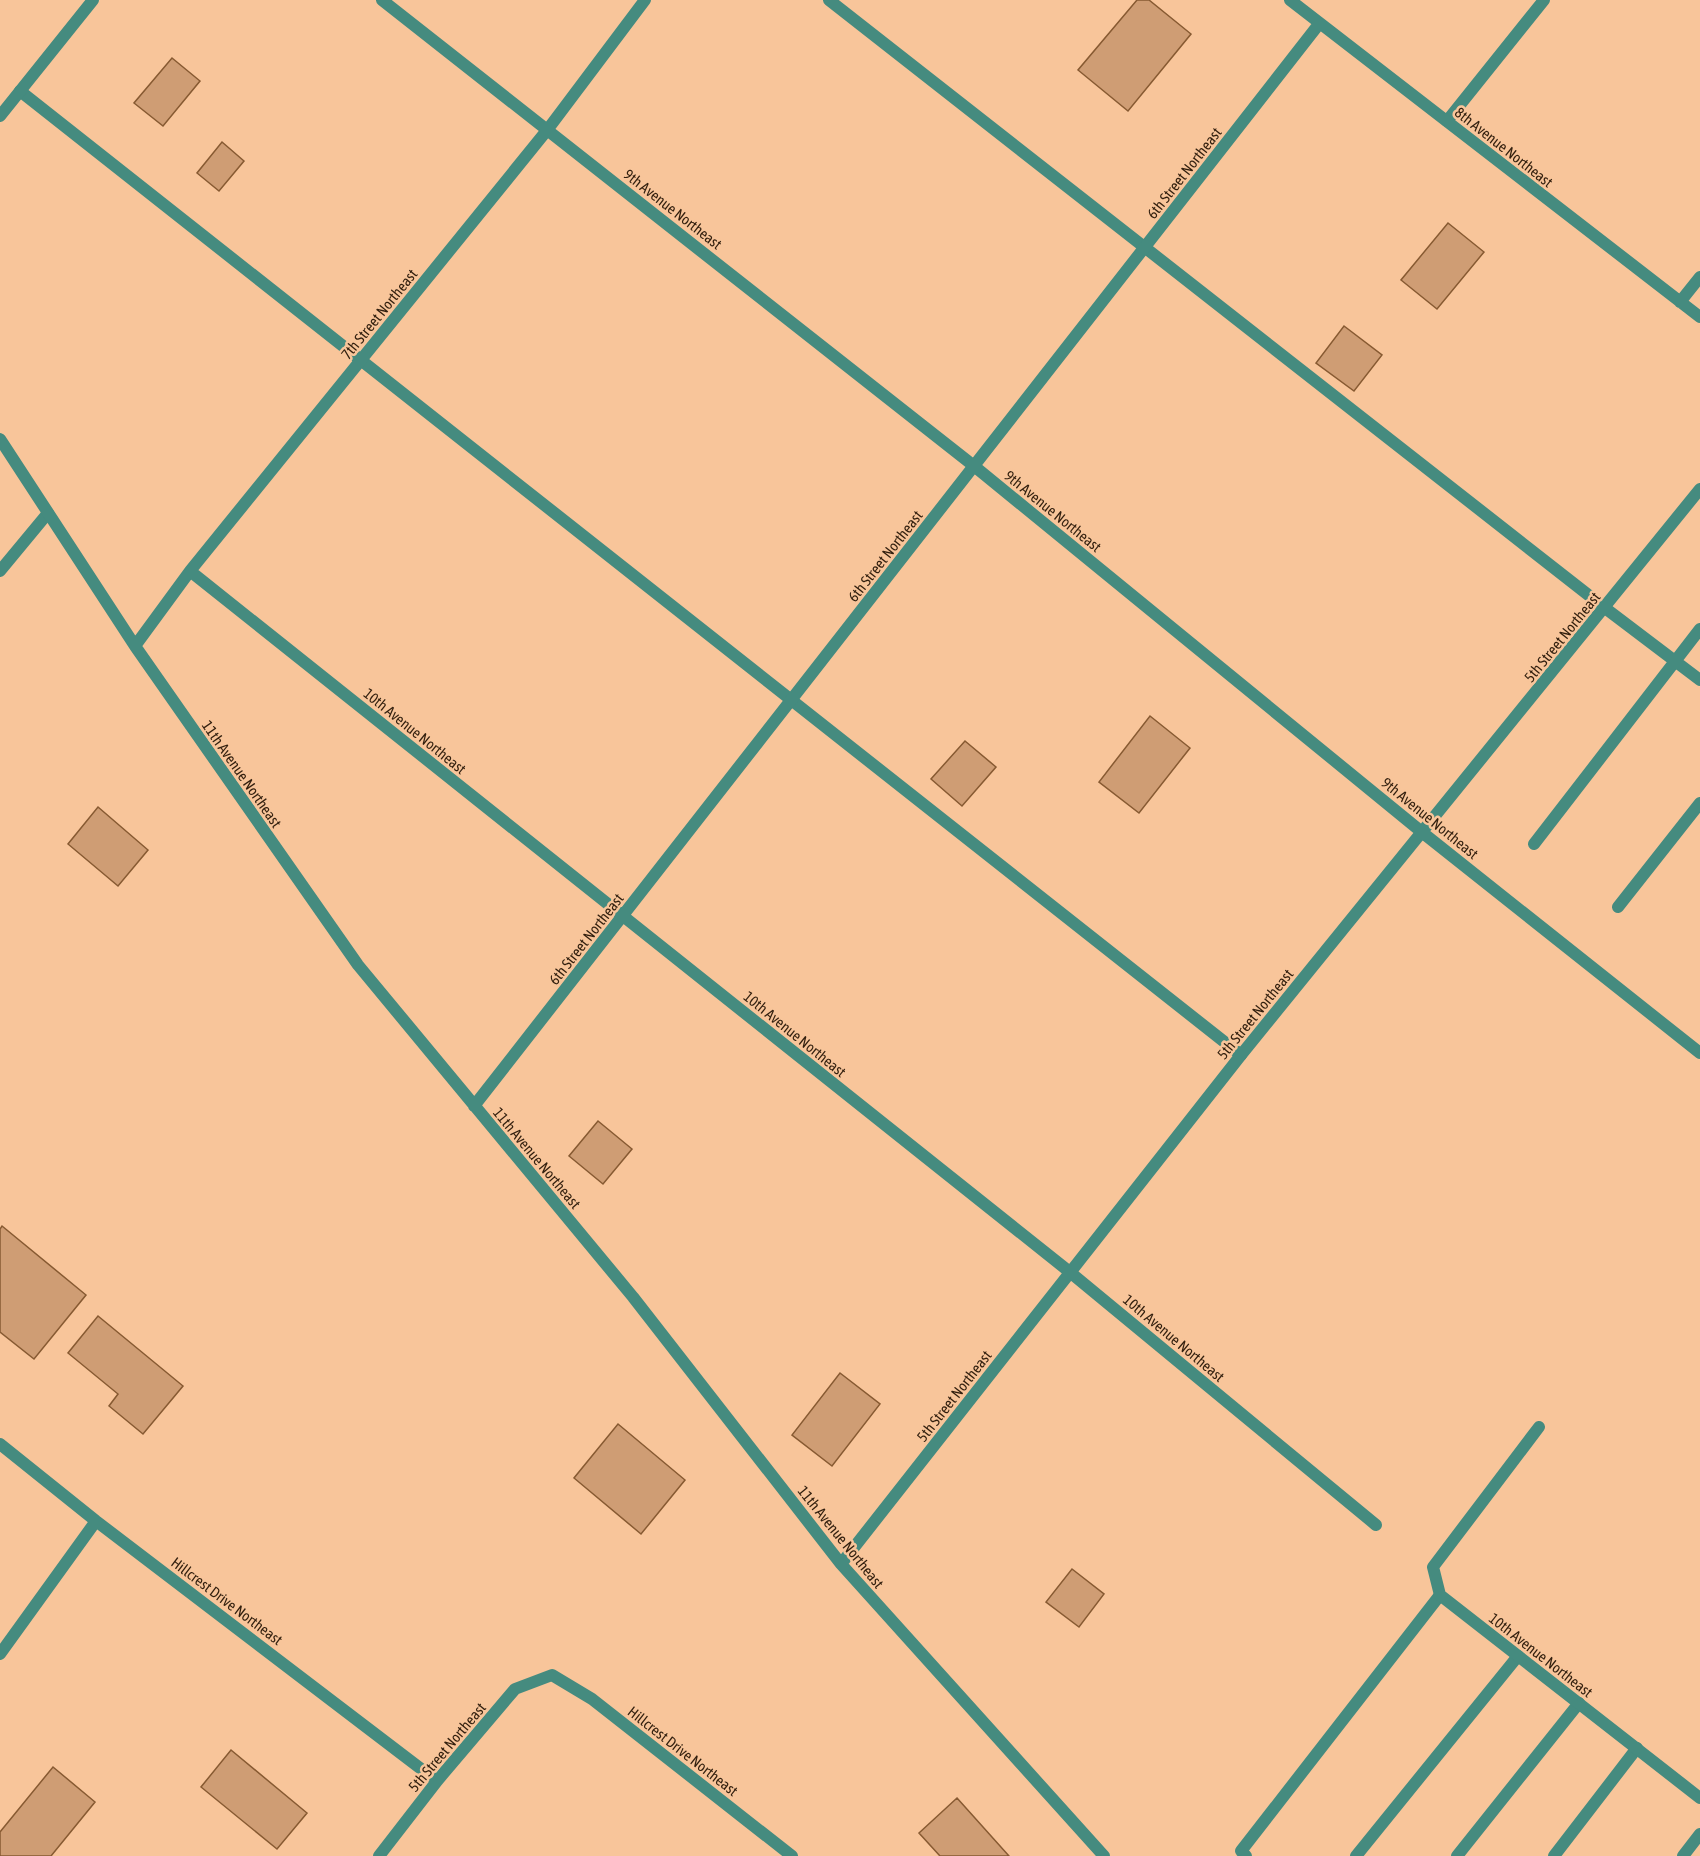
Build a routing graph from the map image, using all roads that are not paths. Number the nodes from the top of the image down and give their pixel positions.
1 (93, 0) edge
2 (382, 0) edge
3 (645, 0) edge
4 (829, 0) edge
5 (1290, 0) edge
6 (1544, 0) edge
7 (1319, 24) junction
8 (20, 91) junction
9 (0, 116) edge
10 (1447, 121) junction
11 (548, 129) junction
12 (1146, 246) junction
13 (1700, 277) edge
14 (1680, 302) junction
15 (1700, 317) edge
16 (361, 360) junction
17 (0, 439) edge
18 (974, 466) junction
19 (1700, 489) edge
20 (48, 513) junction
21 (0, 571) edge
22 (190, 571) junction
23 (1605, 608) junction
24 (1700, 629) edge
25 (135, 646) junction
26 (1675, 661) junction
27 (1700, 680) edge
28 (791, 700) junction
29 (1700, 803) edge
30 (1423, 833) junction
31 (1534, 844) dead end
32 (1618, 907) dead end
33 (623, 916) junction
34 (1700, 1053) edge
35 (1241, 1055) junction
36 (474, 1106) junction
37 (1071, 1273) junction
38 (1539, 1427) dead end
39 (0, 1444) edge
40 (96, 1521) junction
41 (1376, 1525) dead end
42 (841, 1564) junction
43 (1440, 1595) junction
44 (0, 1654) edge
45 (1518, 1656) junction
46 (552, 1675) joint
47 (1579, 1703) junction
48 (1637, 1748) junction
49 (437, 1781) junction
50 (1700, 1798) edge
51 (1700, 1834) edge
52 (1244, 1853) edge
53 (379, 1856) edge
54 (792, 1856) edge
55 (1104, 1856) edge
56 (1356, 1856) edge
57 (1457, 1856) edge
58 (1554, 1856) edge
59 (1683, 1856) edge

1 - 8 street
2 - 11 street, 9th Avenue Northeast
3 - 11 street, 7th Street Northeast
4 - 12 street
5 - 7 street, 8th Avenue Northeast
6 - 10 street
7 - 10 street, 8th Avenue Northeast
7 - 12 street, 6th Street Northeast
8 - 9 street
8 - 16 street
10 - 14 street, 8th Avenue Northeast
11 - 16 street, 7th Street Northeast
11 - 18 street, 9th Avenue Northeast
12 - 18 street, 6th Street Northeast
12 - 23 street
13 - 14 street
14 - 15 street, 8th Avenue Northeast
16 - 22 street, 7th Street Northeast
16 - 28 street
17 - 20 street, 11th Avenue Northeast
18 - 28 street, 6th Street Northeast
18 - 30 street, 9th Avenue Northeast
19 - 23 street, 5th Street Northeast
20 - 21 street
20 - 25 street, 11th Avenue Northeast
22 - 25 street, 7th Street Northeast
22 - 33 street, 10th Avenue Northeast
23 - 26 street
23 - 30 street, 5th Street Northeast
24 - 26 street
25 - 36 street, 11th Avenue Northeast
26 - 27 street
26 - 31 street
28 - 33 street, 6th Street Northeast
28 - 35 street
29 - 32 street
30 - 34 street, 9th Avenue Northeast
30 - 35 street, 5th Street Northeast
33 - 36 street, 6th Street Northeast
33 - 37 street, 10th Avenue Northeast
35 - 37 street, 5th Street Northeast
36 - 42 street, 11th Avenue Northeast
37 - 41 street, 10th Avenue Northeast
37 - 42 street, 5th Street Northeast
38 - 43 street
39 - 40 street, Hillcrest Drive Northeast
40 - 44 street
40 - 49 street, Hillcrest Drive Northeast
42 - 55 street, 11th Avenue Northeast
43 - 45 street, 10th Avenue Northeast
43 - 52 street
45 - 47 street, 10th Avenue Northeast
45 - 56 street
46 - 49 street, 5th Street Northeast
46 - 54 street, Hillcrest Drive Northeast
47 - 48 street, 10th Avenue Northeast
47 - 57 street
48 - 50 street, 10th Avenue Northeast
48 - 58 street
49 - 53 street, 5th Street Northeast
51 - 59 street

